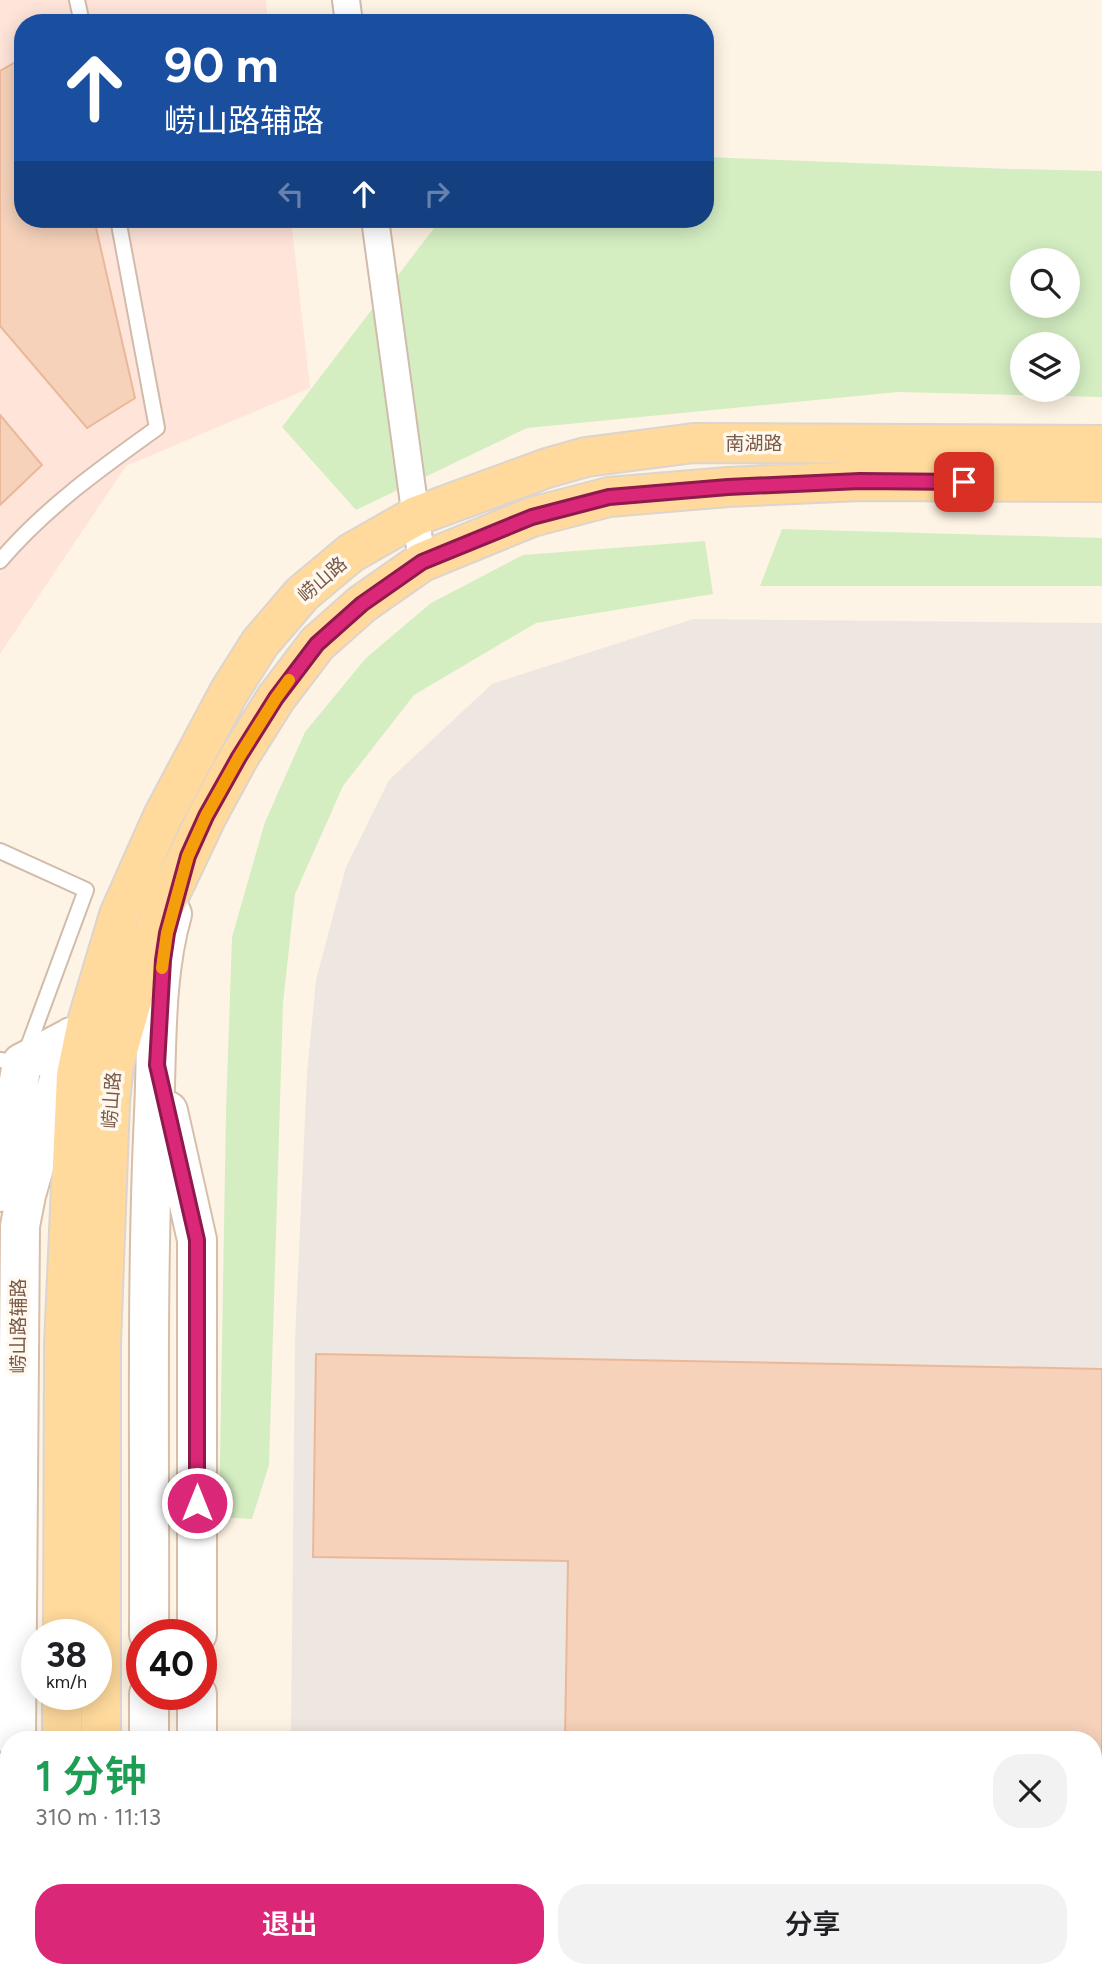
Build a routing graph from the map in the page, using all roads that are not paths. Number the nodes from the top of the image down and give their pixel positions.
1 (120, 228) edge
2 (376, 228) edge
3 (1102, 445) edge
4 (1102, 482) edge
5 (416, 516) junction
6 (0, 561) edge
7 (422, 562) junction
8 (0, 850) edge
9 (188, 856) junction
10 (115, 928) junction
11 (70, 1038) junction
12 (11, 1062) edge
13 (157, 1065) junction
14 (0, 1192) edge
15 (63, 1619) edge
16 (149, 1619) edge
17 (197, 1619) edge
18 (62, 1710) edge
19 (149, 1710) edge
20 (197, 1710) edge
21 (16, 1731) edge
22 (62, 1731) edge
23 (101, 1731) edge
24 (149, 1731) edge
25 (197, 1731) edge

1 - 6 lane
2 - 5 street
3 - 5 main road, 南湖路
4 - 7 main road
5 - 7 street
5 - 10 main road, 崂山路
7 - 9 main road, 崂山路
8 - 12 lane
9 - 13 main road
9 - 23 main road, 崂山路
10 - 11 main road, 崂山路辅路
10 - 15 main road, 崂山路
11 - 12 main road
11 - 21 main road, 崂山路辅路
12 - 14 main road
13 - 16 main road
13 - 17 main road
18 - 22 main road
19 - 24 main road
20 - 25 main road

